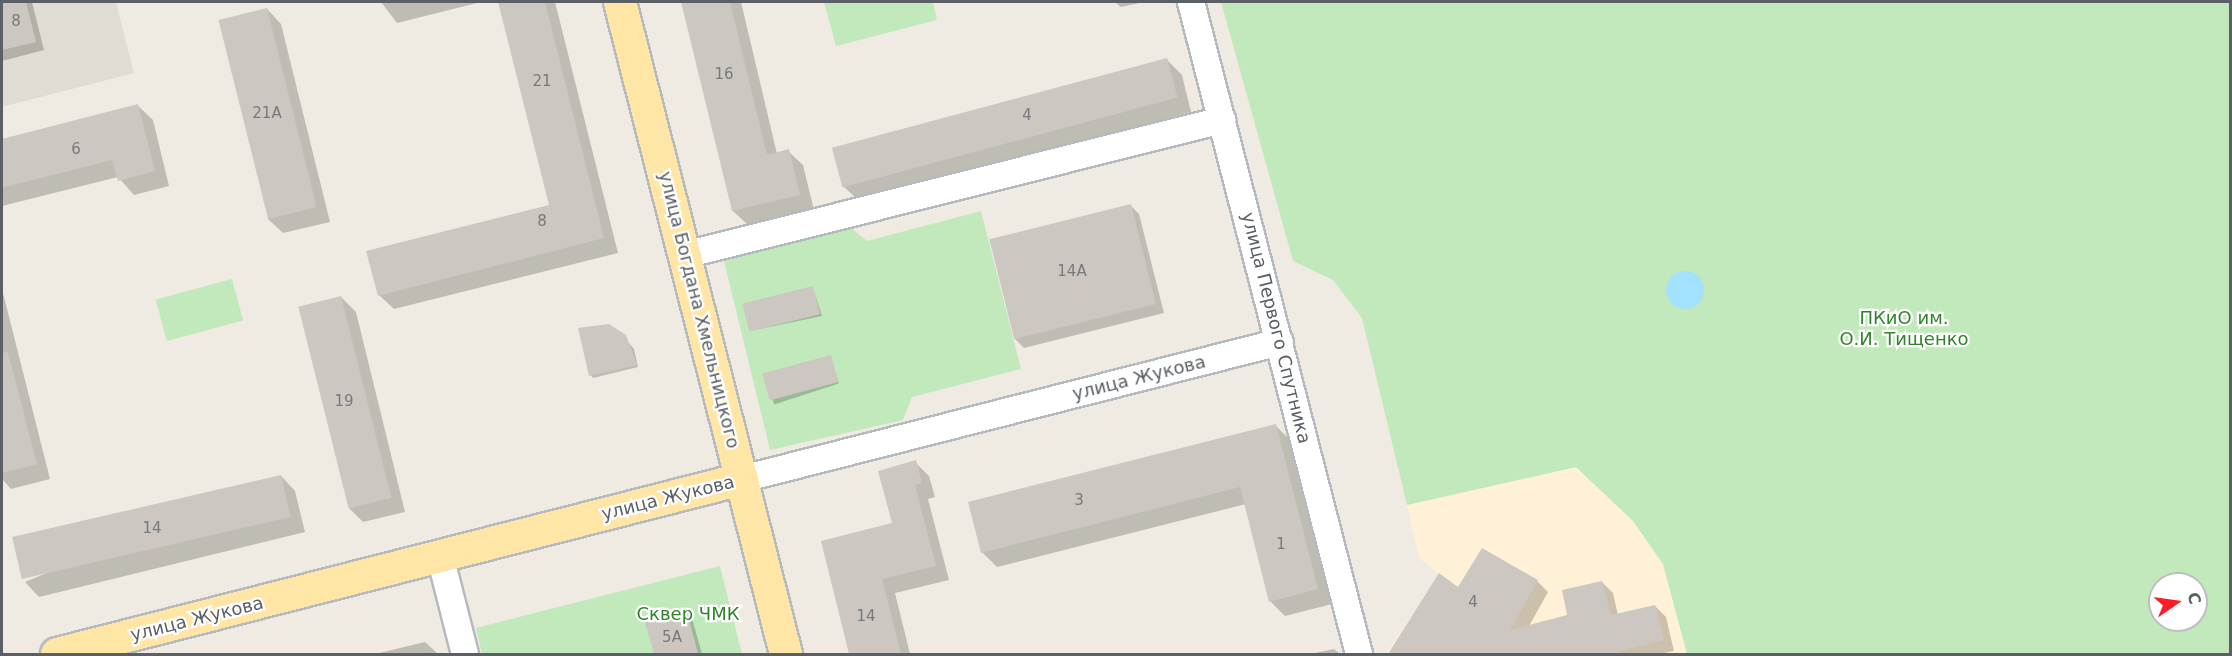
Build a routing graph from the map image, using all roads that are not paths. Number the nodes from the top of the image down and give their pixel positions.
1 (620, 2) edge
2 (1191, 2) edge
3 (1222, 120) junction
4 (685, 255) junction
5 (1280, 342) junction
6 (742, 479) junction
7 (440, 556) junction
8 (57, 654) edge
9 (465, 654) edge
10 (786, 654) edge
11 (1359, 654) edge

1 - 4 main road, улица Богдана Хмельницкого
2 - 3 street, улица Первого Спутника
3 - 4 street
3 - 5 street, улица Первого Спутника
4 - 6 main road, улица Богдана Хмельницкого
5 - 6 street, улица Жукова
5 - 11 street, улица Первого Спутника
6 - 7 main road, улица Жукова
6 - 10 main road, улица Богдана Хмельницкого
7 - 8 main road, улица Жукова
7 - 9 street

